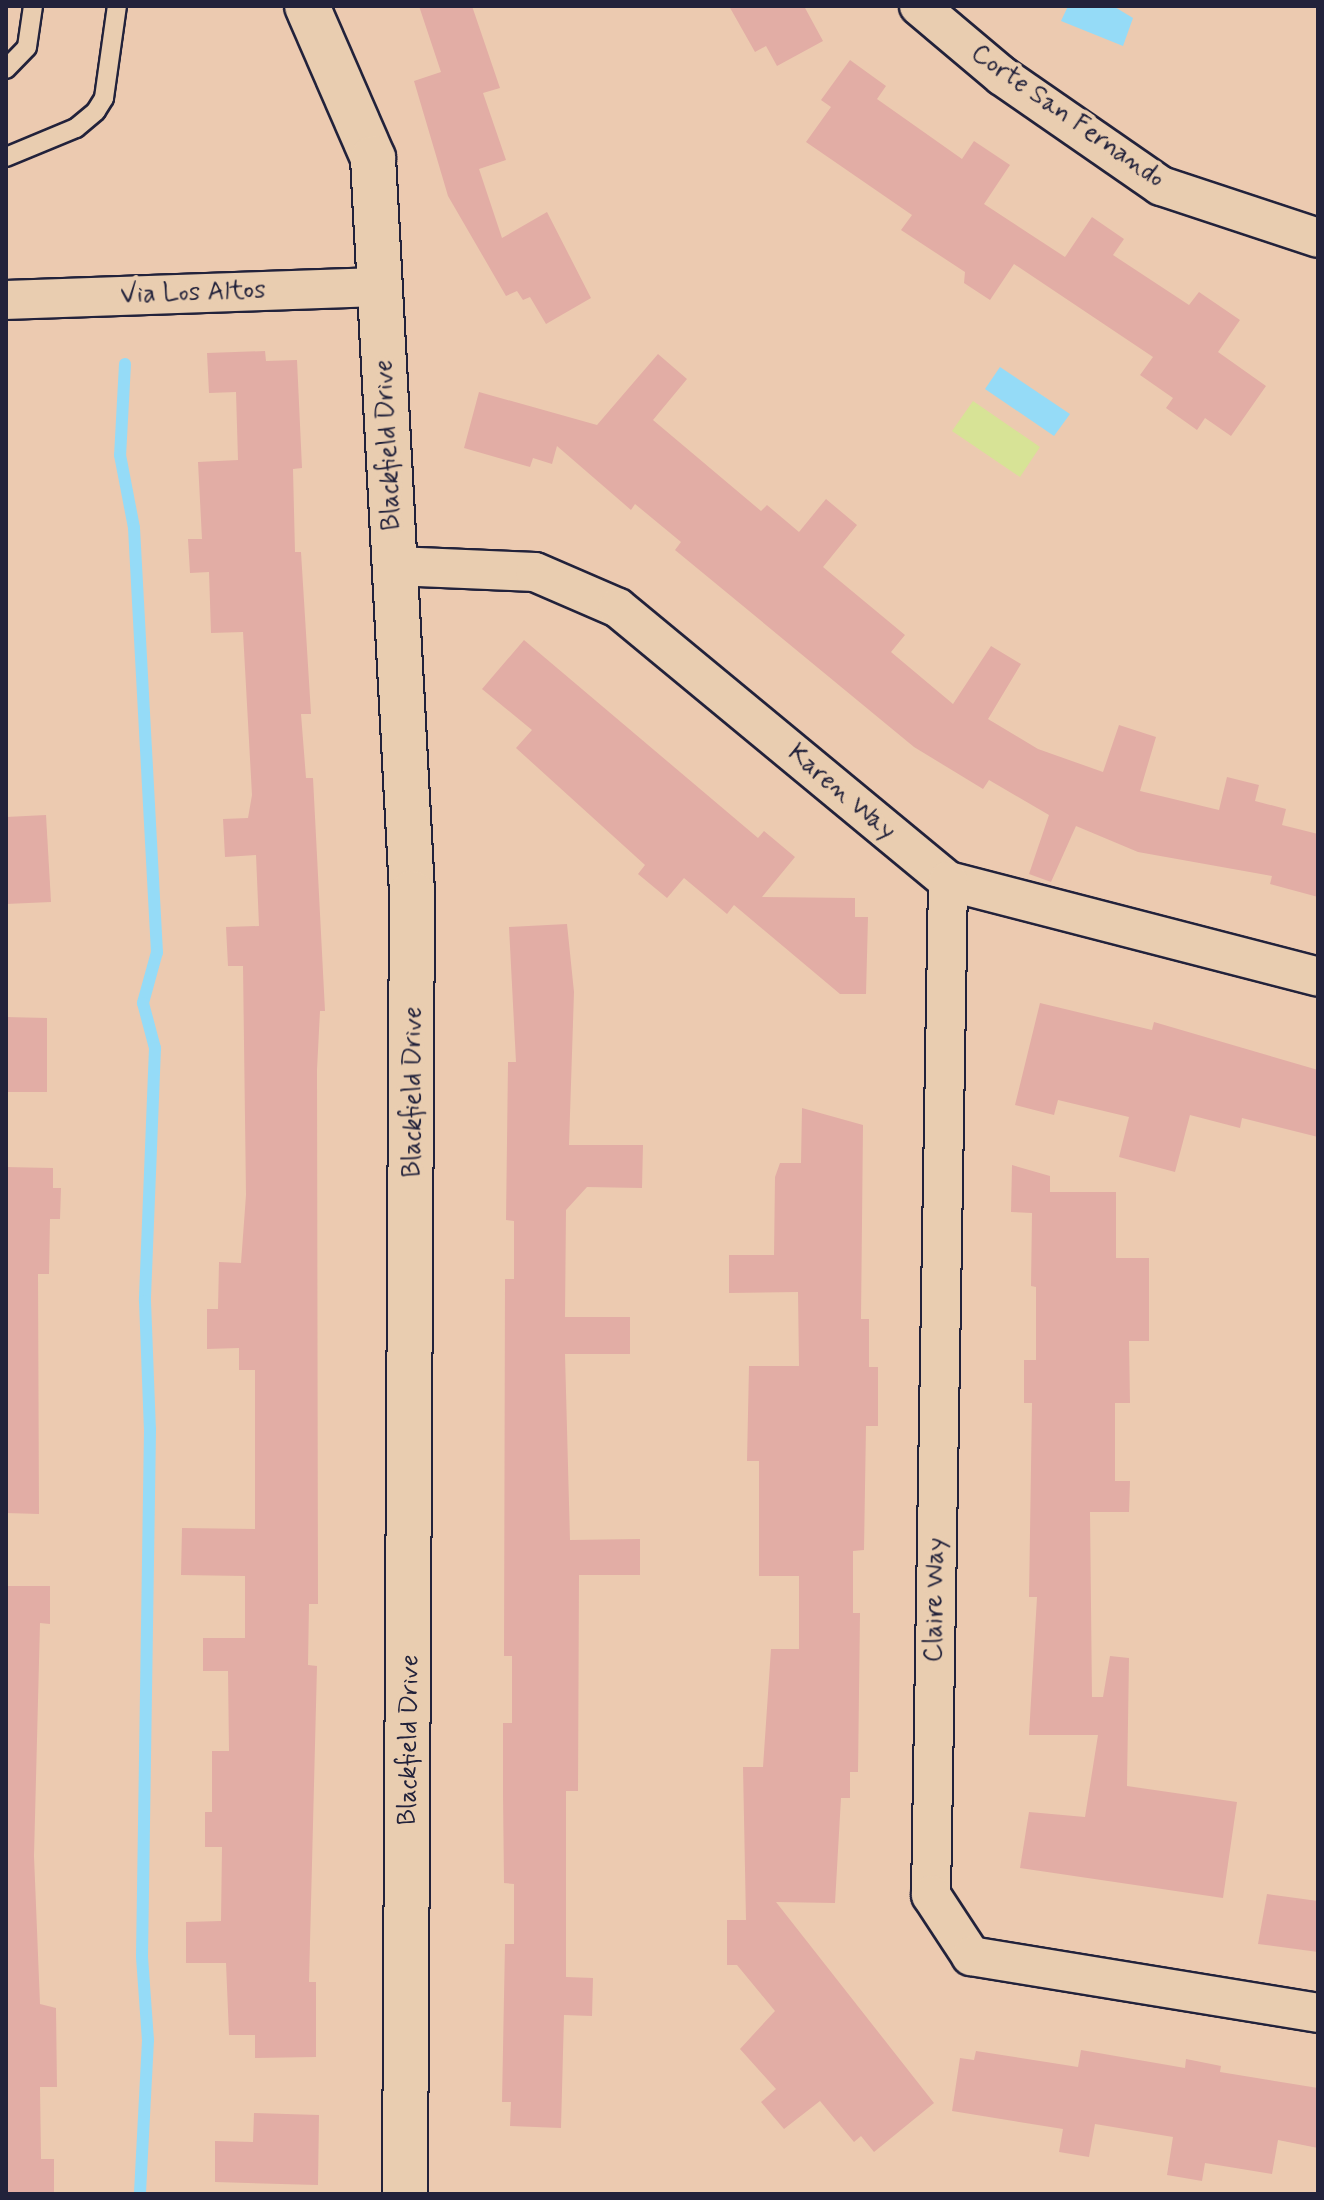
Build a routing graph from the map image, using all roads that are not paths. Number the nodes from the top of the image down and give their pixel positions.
1 (33, 6) edge
2 (117, 6) edge
3 (307, 6) edge
4 (919, 6) edge
5 (6, 69) edge
6 (6, 157) edge
7 (1318, 238) edge
8 (381, 287) junction
9 (6, 300) edge
10 (395, 566) junction
11 (948, 881) junction
12 (1318, 977) edge
13 (1318, 2013) edge
14 (405, 2194) edge

1 - 5 lane
2 - 6 lane
3 - 8 street, Blackfield Drive
4 - 7 street, Corte San Fernando
8 - 9 street, Via Los Altos
8 - 10 street, Blackfield Drive
10 - 11 street, Karen Way
10 - 14 street, Blackfield Drive
11 - 12 street, Karen Way
11 - 13 street, Claire Way

